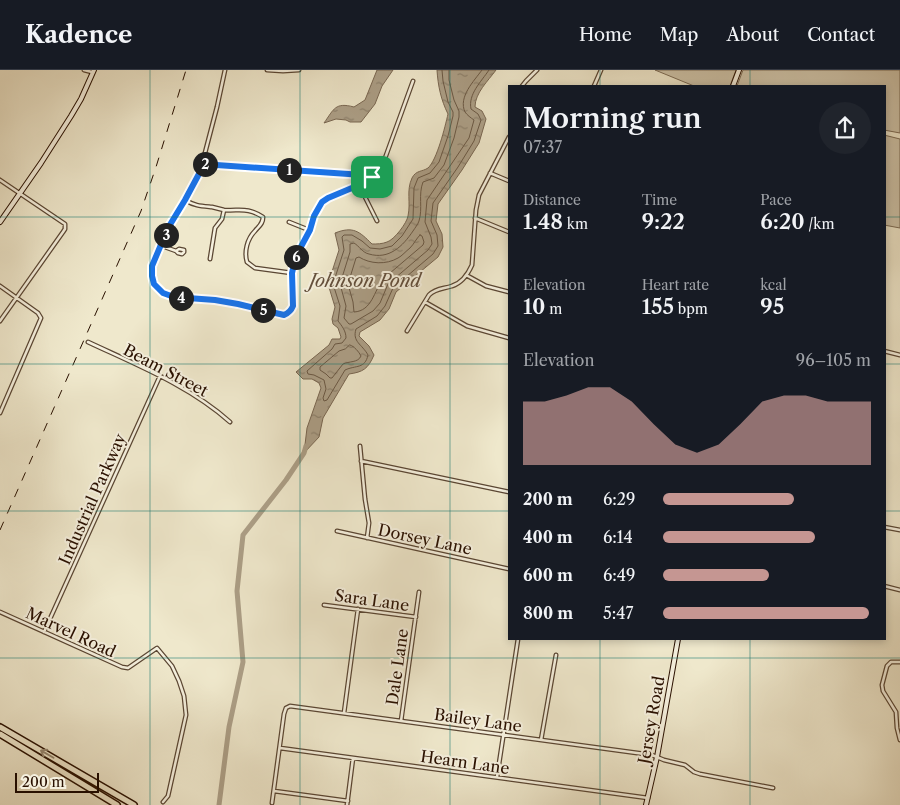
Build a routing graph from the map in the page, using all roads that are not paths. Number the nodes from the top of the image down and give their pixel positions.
1 (84, 70) edge
2 (225, 70) edge
3 (266, 70) edge
4 (299, 70) edge
5 (537, 70) edge
6 (739, 70) edge
7 (93, 71) edge
8 (599, 71) edge
9 (413, 81) dead end
10 (525, 85) edge
11 (594, 85) edge
12 (733, 85) edge
13 (508, 139) edge
14 (202, 164) junction
15 (490, 173) junction
16 (372, 177) junction
17 (0, 180) edge
18 (508, 181) edge
19 (359, 185) junction
20 (20, 193) junction
21 (185, 200) junction
22 (224, 210) junction
23 (475, 218) junction
24 (377, 221) dead end
25 (0, 222) edge
26 (289, 222) dead end
27 (310, 230) junction
28 (508, 232) edge
29 (162, 246) junction
30 (176, 251) dead end
31 (210, 259) dead end
32 (292, 273) junction
33 (466, 275) junction
34 (0, 286) edge
35 (508, 292) edge
36 (17, 298) junction
37 (425, 302) junction
38 (0, 322) edge
39 (407, 331) dead end
40 (508, 338) edge
41 (88, 342) dead end
42 (886, 352) edge
43 (900, 355) edge
44 (160, 376) junction
45 (0, 413) edge
46 (230, 422) dead end
47 (360, 446) dead end
48 (361, 462) junction
49 (508, 492) edge
50 (886, 527) edge
51 (900, 530) edge
52 (337, 531) dead end
53 (367, 538) junction
54 (508, 569) edge
55 (886, 586) edge
56 (900, 590) edge
57 (419, 592) dead end
58 (324, 604) dead end
59 (358, 609) junction
60 (0, 612) edge
61 (416, 617) junction
62 (44, 632) junction
63 (518, 640) edge
64 (678, 640) edge
65 (556, 655) dead end
66 (900, 662) edge
67 (344, 713) junction
68 (401, 721) junction
69 (0, 727) edge
70 (0, 734) edge
71 (504, 735) junction
72 (541, 740) junction
73 (900, 740) edge
74 (280, 748) junction
75 (657, 757) junction
76 (353, 758) junction
77 (497, 777) junction
78 (773, 788) dead end
79 (274, 791) junction
80 (648, 798) junction
81 (163, 802) dead end
82 (272, 803) dead end
83 (347, 803) edge
84 (117, 805) edge
85 (134, 805) edge
86 (646, 805) edge

1 - 7 street
2 - 14 street
3 - 4 street
5 - 10 street
6 - 12 street
7 - 20 street
8 - 11 street
9 - 16 street
13 - 15 street
14 - 16 street
14 - 21 street
15 - 18 street
15 - 23 street
16 - 19 street
17 - 20 street
19 - 24 street
19 - 27 street
20 - 25 street
20 - 36 street
21 - 22 street
21 - 29 street
22 - 31 street
22 - 32 street
23 - 28 street
23 - 33 street
26 - 27 street
27 - 32 street
29 - 30 street
29 - 32 street
33 - 35 street
33 - 37 street
34 - 36 street
36 - 38 street
36 - 45 street
37 - 39 street
37 - 40 street
41 - 44 street, Beam Street
42 - 43 street
44 - 46 street, Beam Street
44 - 62 street, Industrial Parkway
47 - 48 street
48 - 49 street
48 - 53 street
50 - 51 street
52 - 53 street, Dorsey Lane
53 - 54 street, Dorsey Lane
55 - 56 street
57 - 61 street
58 - 59 street, Sara Lane
59 - 61 street, Sara Lane
59 - 67 street
60 - 62 street, Marvel Road
61 - 68 street, Dale Lane
62 - 81 street, Marvel Road
63 - 71 street
64 - 75 street, Jersey Road
65 - 72 street
66 - 73 street
67 - 68 street, Bailey Lane
67 - 74 street, Bailey Lane
68 - 71 street, Bailey Lane
85 -> 69 highway
70 - 84 highway
71 - 72 street, Bailey Lane
71 - 77 street
72 - 75 street, Bailey Lane
74 - 76 street, Hearn Lane
74 - 79 street
75 - 78 street, Bailey Lane
75 - 80 street, Jersey Road
76 - 77 street, Hearn Lane
76 - 83 street
77 - 80 street, Hearn Lane
79 - 82 street
79 - 83 street
80 - 86 street, Jersey Road

